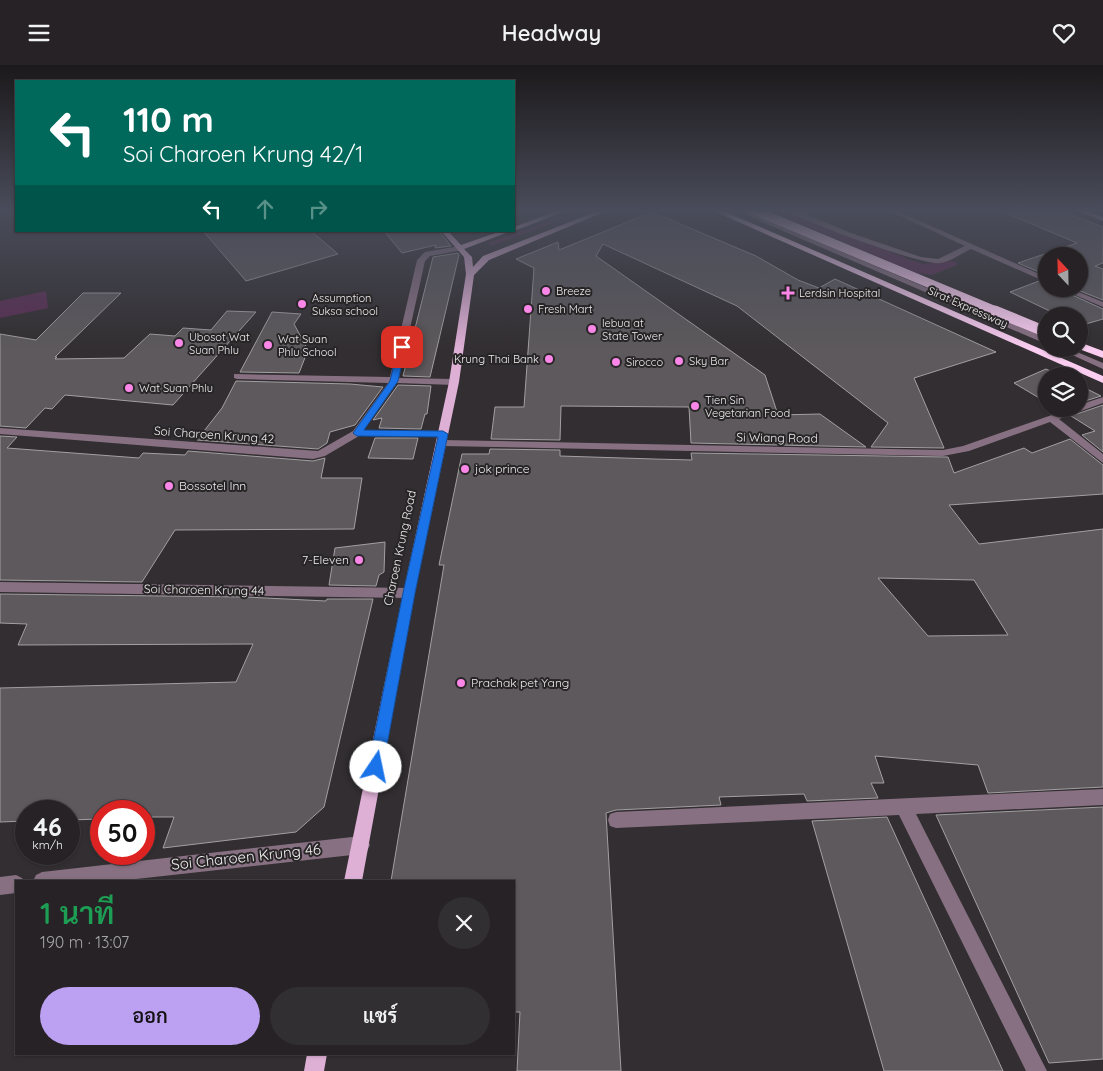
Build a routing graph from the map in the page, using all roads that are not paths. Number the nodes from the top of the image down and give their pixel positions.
1 (426, 256) edge
2 (493, 256) edge
3 (819, 256) edge
4 (846, 256) edge
5 (865, 256) edge
6 (868, 256) edge
7 (917, 256) edge
8 (953, 256) edge
9 (991, 256) edge
10 (468, 257) joint
11 (486, 259) junction
12 (470, 274) junction
13 (1038, 277) edge
14 (1084, 297) edge
15 (1103, 305) edge
16 (1038, 328) edge
17 (1038, 328) edge
18 (1038, 338) edge
19 (1088, 348) edge
20 (1103, 354) edge
21 (1082, 357) edge
22 (1103, 366) edge
23 (237, 376) dead end
24 (394, 381) junction
25 (1103, 381) edge
26 (454, 382) junction
27 (1103, 400) edge
28 (1052, 419) junction
29 (0, 431) edge
30 (357, 433) junction
31 (443, 438) junction
32 (1103, 459) edge
33 (0, 587) edge
34 (409, 593) junction
35 (1103, 797) edge
36 (903, 805) junction
37 (616, 820) dead end
38 (361, 845) junction
39 (51, 880) edge
40 (353, 880) edge
41 (15, 885) edge
42 (0, 887) edge
43 (317, 1055) edge
44 (314, 1071) edge
45 (1037, 1071) edge

1 - 24 street, Soi Charoen Krung 42
2 - 11 main road
3 - 25 highway, Sirat Expressway
4 - 18 street
5 - 16 highway, Sirat Expressway, bridge
6 - 17 street
7 - 8 street
9 - 13 street
10 - 11 main road
10 - 12 main road, Charoen Krung Road
11 - 12 main road
12 - 26 main road, Charoen Krung Road
14 - 15 street
19 - 20 highway
21 - 22 street
23 - 24 street
24 - 26 street
24 - 30 street, Soi Charoen Krung 42
26 - 31 main road, Charoen Krung Road
27 - 28 street, Si Wiang Road
28 - 31 street, Si Wiang Road
28 - 32 street
29 - 30 street, Soi Charoen Krung 42
30 - 31 street, Si Wiang Road
31 - 34 main road, Charoen Krung Road
33 - 34 street, Soi Charoen Krung 44
34 - 38 main road, Charoen Krung Road
35 - 36 street
36 - 37 street
36 - 45 street
38 - 39 street, Soi Charoen Krung 46
38 - 40 main road, Charoen Krung Road
41 - 42 street
43 - 44 main road

